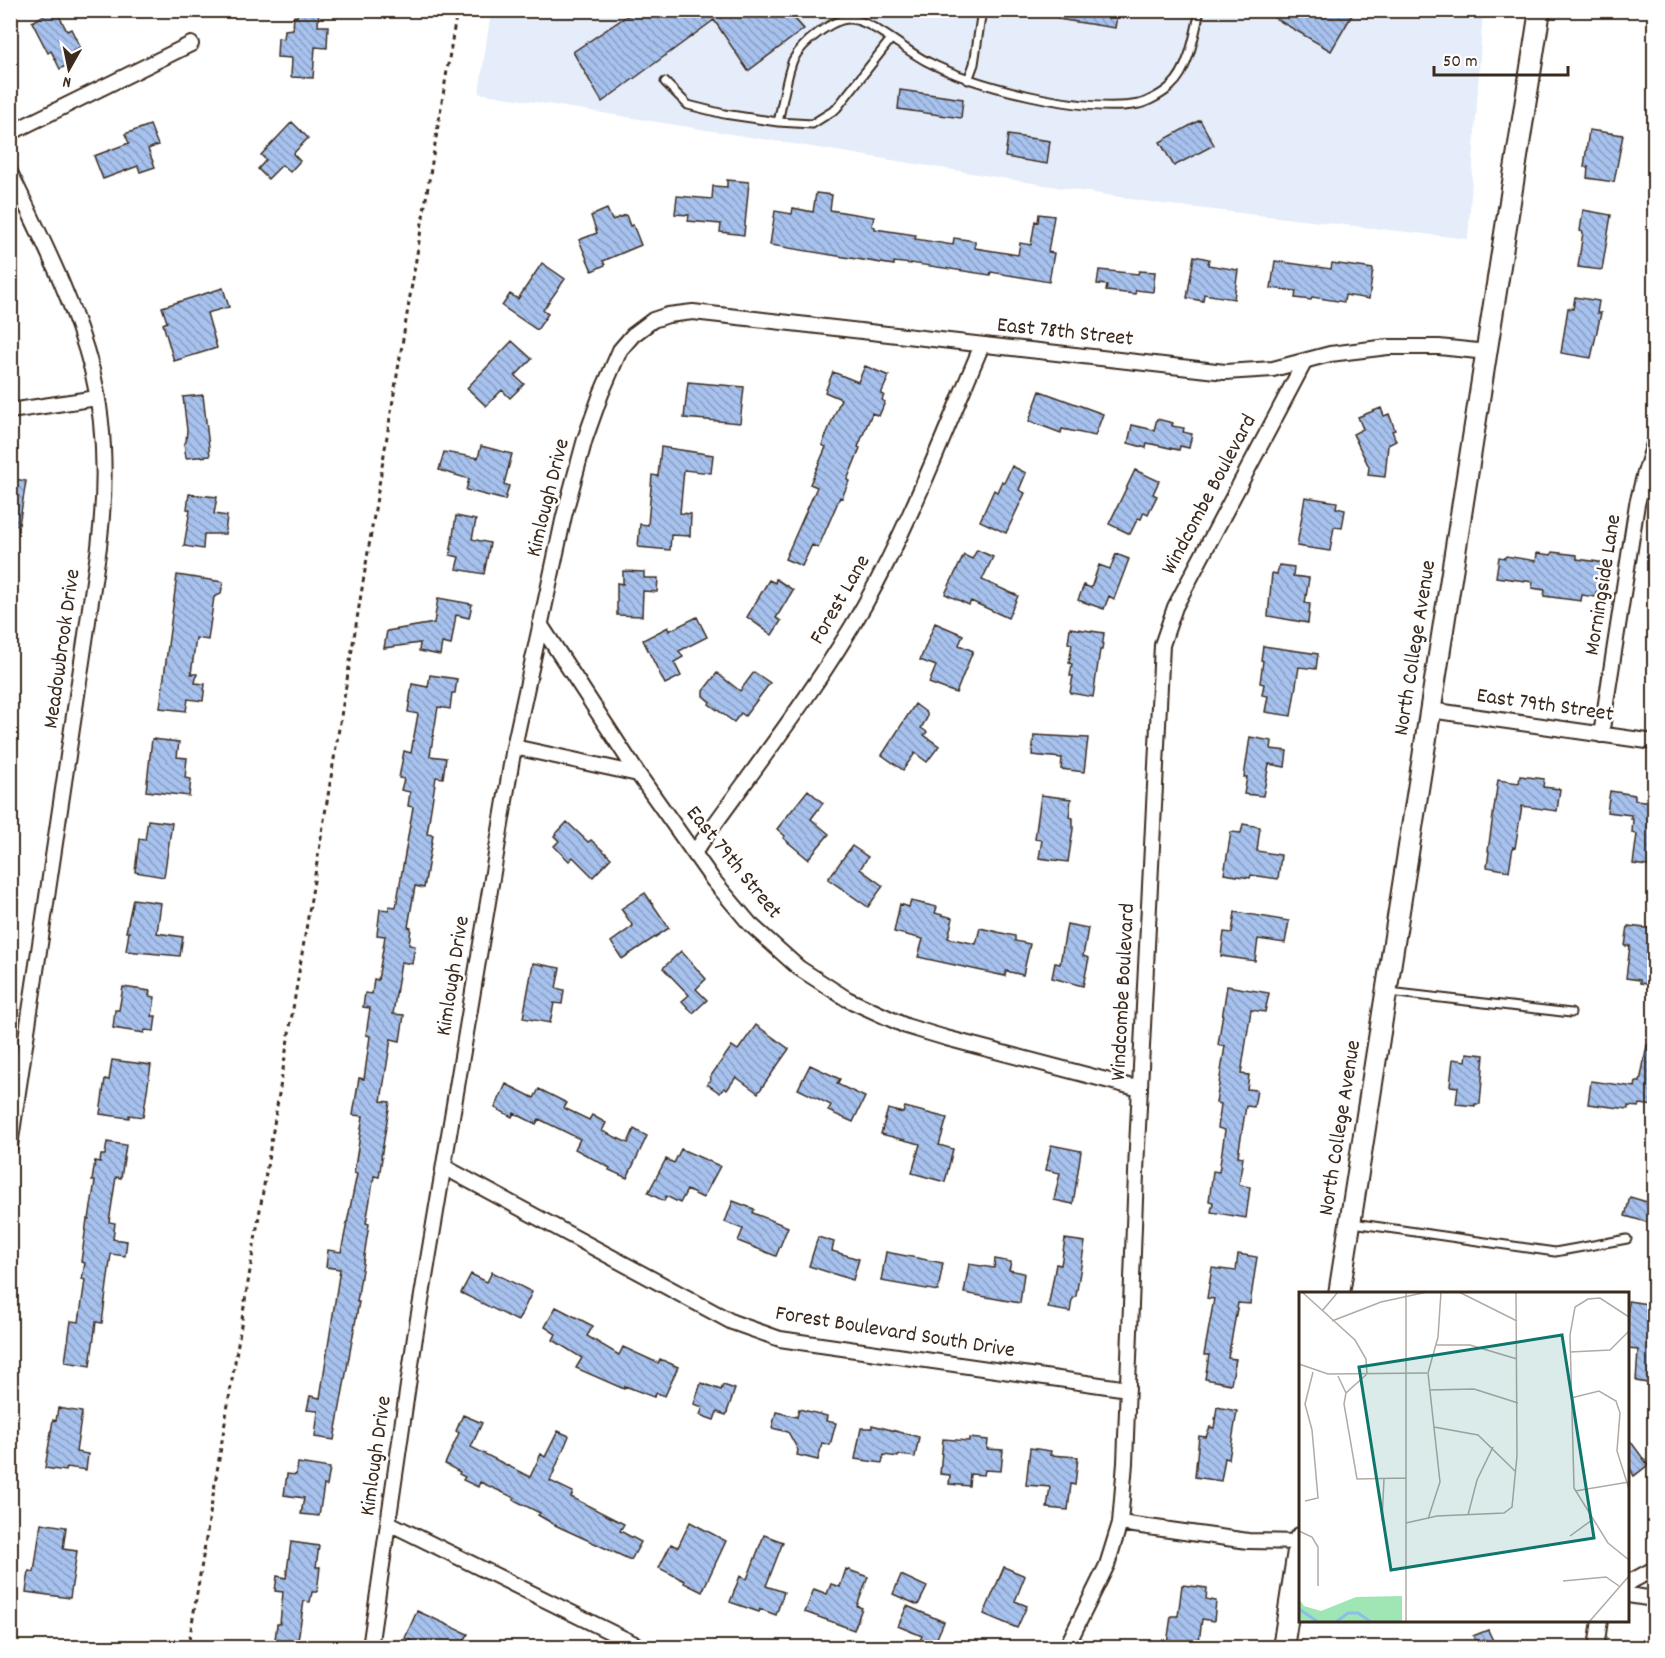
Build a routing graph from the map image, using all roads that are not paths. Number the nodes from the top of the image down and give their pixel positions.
1 (982, 10) edge
2 (1200, 10) edge
3 (1540, 10) edge
4 (891, 39) junction
5 (191, 44) dead end
6 (968, 80) junction
7 (665, 82) dead end
8 (778, 122) junction
9 (10, 133) edge
10 (10, 172) edge
11 (640, 329) joint
12 (982, 345) junction
13 (1487, 352) junction
14 (1305, 361) junction
15 (98, 398) junction
16 (10, 411) edge
17 (1654, 444) edge
18 (540, 624) junction
19 (1430, 710) junction
20 (1601, 735) junction
21 (1654, 742) edge
22 (513, 747) junction
23 (638, 774) junction
24 (694, 853) junction
25 (1386, 992) junction
26 (1571, 1013) dead end
27 (1140, 1089) junction
28 (11, 1142) edge
29 (444, 1167) junction
30 (1350, 1222) junction
31 (1627, 1239) dead end
32 (1339, 1292) edge
33 (1128, 1389) junction
34 (388, 1522) junction
35 (1120, 1523) junction
36 (1299, 1540) edge
37 (1299, 1546) edge
38 (1654, 1569) edge
39 (1629, 1582) edge
40 (1629, 1595) edge
41 (1654, 1599) edge
42 (1600, 1622) edge
43 (370, 1647) edge
44 (643, 1647) edge
45 (1066, 1647) edge
46 (1283, 1647) edge
47 (1596, 1647) edge

1 - 6 lane
2 - 6 lane
3 - 13 main road, North College Avenue
4 - 6 lane
4 - 8 lane
4 - 8 lane
5 - 9 street
7 - 8 lane
10 - 15 street, Meadowbrook Drive
11 - 12 street, East 78th Street
11 - 18 street, Kimlough Drive
12 - 14 street, East 78th Street
12 - 24 street, Forest Lane
13 - 14 street, East 78th Street
13 - 19 main road, North College Avenue
14 - 27 street, Windcombe Boulevard
15 - 16 street
15 - 28 street, Meadowbrook Drive
17 - 20 street, Morningside Lane
18 - 22 street, Kimlough Drive
18 - 23 street, East 79th Street
19 - 20 street, East 79th Street
19 - 25 main road, North College Avenue
20 - 21 street, East 79th Street
22 - 23 street
22 - 29 street, Kimlough Drive
23 - 24 street, East 79th Street
24 - 27 street, East 79th Street
25 - 26 lane
25 - 30 main road, North College Avenue
27 - 33 street, Windcombe Boulevard
29 - 33 street, Forest Boulevard South Drive
29 - 34 street, Kimlough Drive
30 - 31 lane
30 - 32 main road, North College Avenue
33 - 35 street, Windcombe Boulevard
34 - 43 street, Kimlough Drive
34 - 44 street
35 - 36 street
35 - 45 street, Windcombe Boulevard
37 - 46 main road
38 - 39 street
40 - 41 street
42 - 47 street

